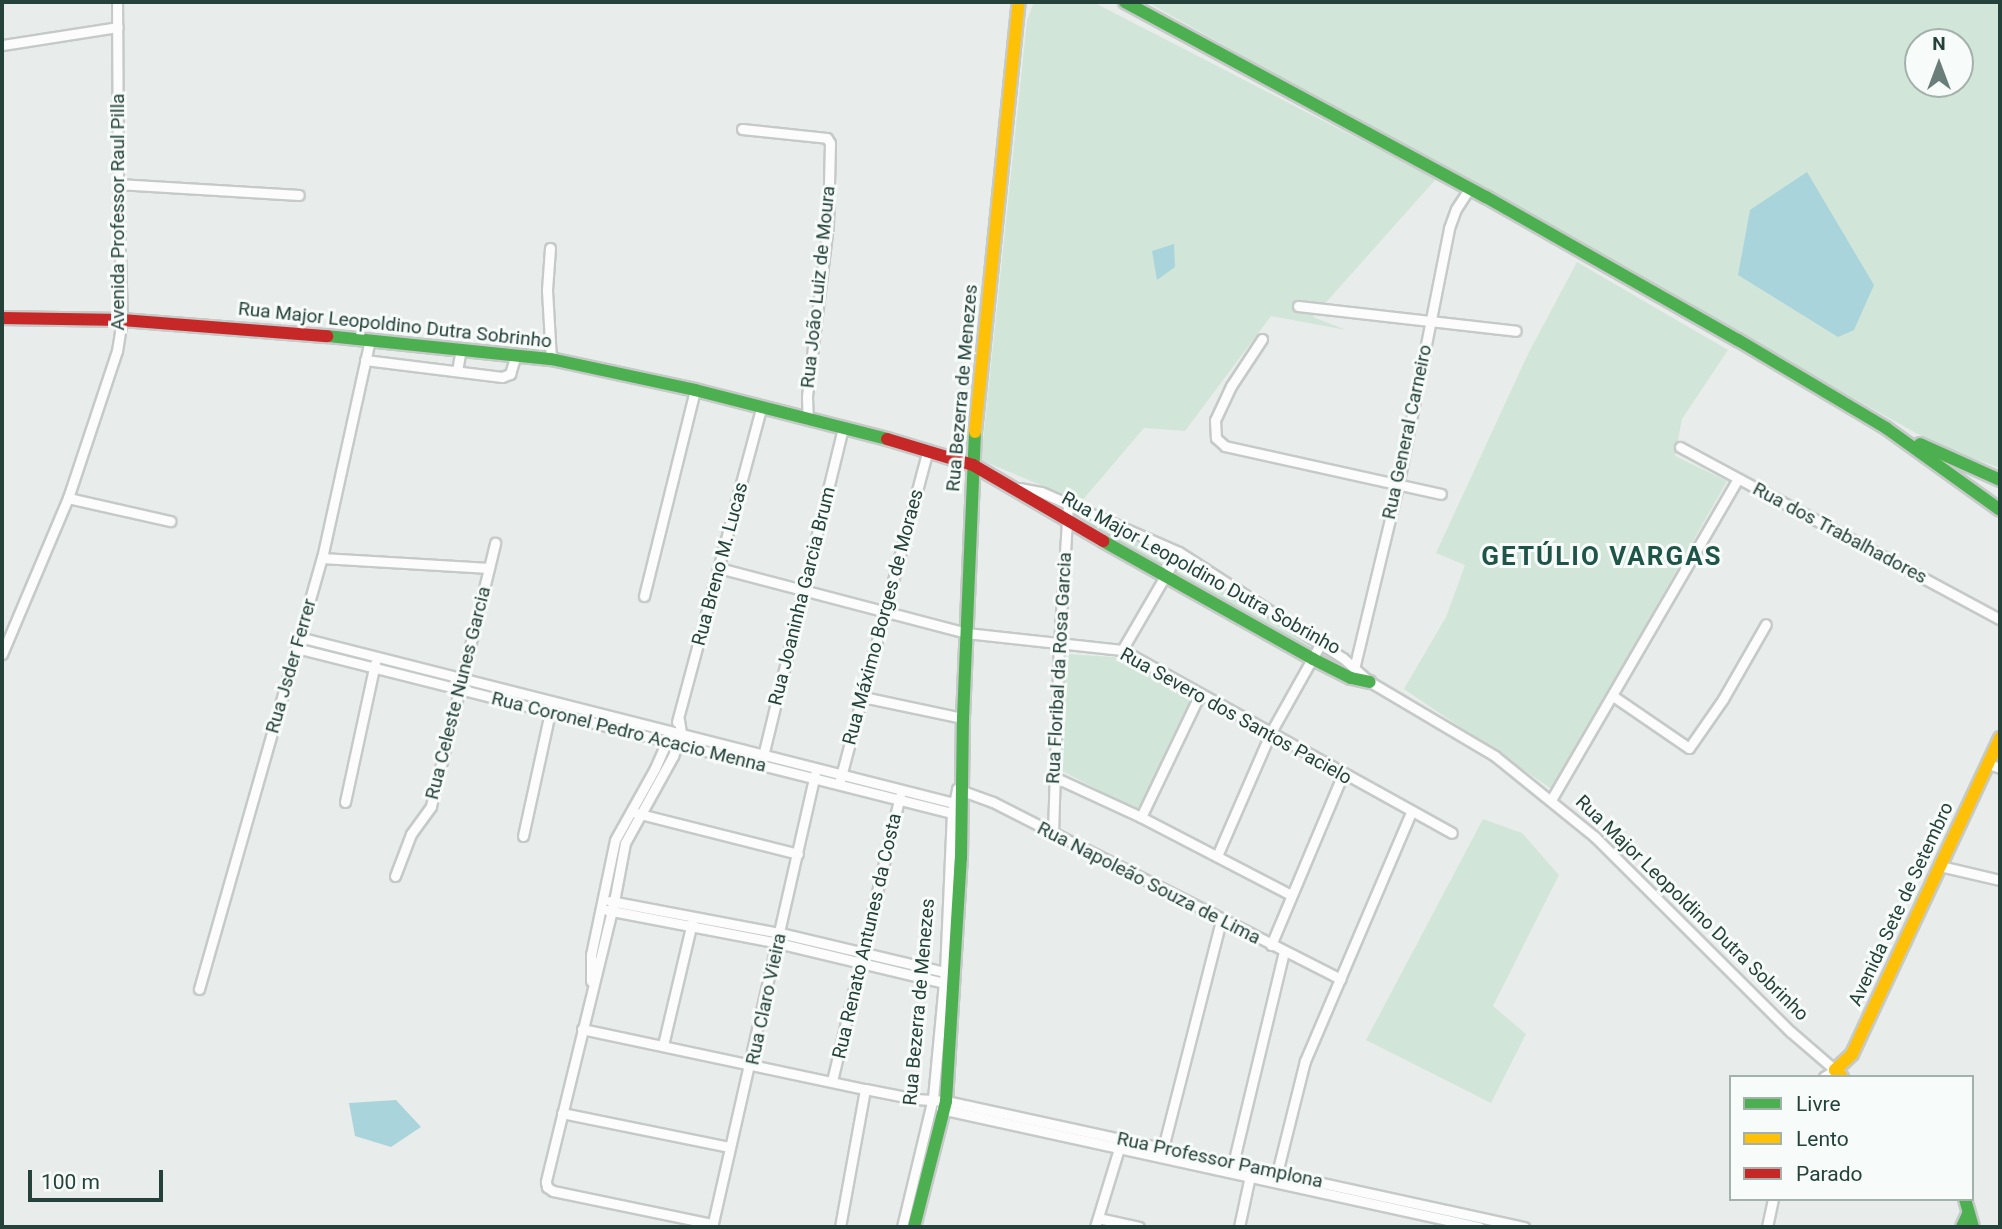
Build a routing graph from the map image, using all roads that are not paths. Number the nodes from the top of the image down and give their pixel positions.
1 (117, 2) edge
2 (1018, 2) edge
3 (1125, 2) edge
4 (118, 27) junction
5 (2, 45) edge
6 (742, 130) dead end
7 (118, 184) junction
8 (1469, 189) junction
9 (299, 195) dead end
10 (550, 248) dead end
11 (1298, 306) dead end
12 (2, 318) edge
13 (1430, 319) junction
14 (122, 320) junction
15 (1516, 331) dead end
16 (370, 339) junction
17 (1262, 339) dead end
18 (430, 344) junction
19 (461, 348) junction
20 (516, 354) junction
21 (551, 359) junction
22 (366, 360) junction
23 (427, 368) junction
24 (457, 371) junction
25 (695, 390) junction
26 (761, 408) junction
27 (808, 420) junction
28 (843, 428) junction
29 (1886, 428) junction
30 (1680, 447) dead end
31 (928, 450) junction
32 (973, 465) junction
33 (1738, 479) junction
34 (2000, 480) edge
35 (1398, 485) junction
36 (1017, 488) junction
37 (1441, 494) dead end
38 (68, 498) junction
39 (1068, 504) junction
40 (2000, 510) edge
41 (1066, 519) junction
42 (170, 521) dead end
43 (495, 543) dead end
44 (1179, 552) junction
45 (321, 558) junction
46 (489, 568) junction
47 (719, 568) junction
48 (1166, 575) junction
49 (802, 590) junction
50 (644, 596) dead end
51 (885, 611) junction
52 (2000, 619) edge
53 (1766, 624) dead end
54 (966, 633) junction
55 (299, 637) junction
56 (1321, 643) junction
57 (1059, 645) junction
58 (296, 648) junction
59 (1122, 650) junction
60 (2, 654) edge
61 (377, 658) junction
62 (1312, 659) junction
63 (374, 668) junction
64 (418, 669) junction
65 (1353, 672) junction
66 (416, 680) junction
67 (464, 680) junction
68 (1370, 682) joint
69 (461, 690) junction
70 (507, 690) junction
71 (1200, 694) junction
72 (1613, 696) junction
73 (863, 697) junction
74 (504, 700) junction
75 (553, 701) junction
76 (550, 712) junction
77 (963, 718) junction
78 (679, 720) junction
79 (618, 722) junction
80 (1271, 732) junction
81 (669, 735) junction
82 (680, 737) junction
83 (2000, 738) edge
84 (763, 759) junction
85 (1994, 766) edge
86 (656, 768) junction
87 (666, 772) junction
88 (815, 774) junction
89 (1343, 774) junction
90 (1054, 776) junction
91 (840, 781) junction
92 (961, 786) junction
93 (900, 796) junction
94 (1551, 800) junction
95 (345, 802) dead end
96 (958, 809) junction
97 (631, 811) junction
98 (1411, 812) junction
99 (641, 815) junction
100 (1141, 817) junction
101 (1053, 833) junction
102 (1452, 833) dead end
103 (523, 836) dead end
104 (798, 853) junction
105 (1217, 856) junction
106 (1940, 866) junction
107 (395, 876) dead end
108 (2000, 880) edge
109 (1291, 895) junction
110 (603, 904) junction
111 (613, 906) junction
112 (653, 914) junction
113 (693, 916) junction
114 (1221, 920) junction
115 (733, 924) junction
116 (691, 927) junction
117 (731, 934) junction
118 (779, 938) junction
119 (1270, 945) junction
120 (1284, 952) junction
121 (862, 958) junction
122 (949, 978) junction
123 (1340, 979) junction
124 (592, 986) junction
125 (198, 989) dead end
126 (582, 1029) junction
127 (663, 1045) junction
128 (943, 1058) junction
129 (751, 1065) junction
130 (1834, 1075) edge
131 (832, 1081) junction
132 (865, 1089) junction
133 (932, 1103) junction
134 (946, 1105) junction
135 (562, 1113) junction
136 (1121, 1143) junction
137 (729, 1147) junction
138 (927, 1151) junction
139 (1162, 1153) junction
140 (1232, 1168) junction
141 (1251, 1172) junction
142 (1276, 1177) junction
143 (1378, 1198) junction
144 (1773, 1201) edge
145 (1966, 1201) edge
146 (1969, 1214) junction
147 (1097, 1223) edge
148 (712, 1226) edge
149 (840, 1227) edge
150 (902, 1227) edge
151 (914, 1227) edge
152 (1139, 1227) edge
153 (1239, 1227) edge
154 (1479, 1227) edge
155 (1524, 1227) edge
156 (1768, 1227) edge
157 (1962, 1227) edge
158 (1973, 1227) edge

1 - 4 street, Avenida Professor Raul Pilla
2 - 32 main road, Rua Bezerra de Menezes
3 - 8 main road
4 - 5 street
4 - 7 street, Avenida Professor Raul Pilla
6 - 27 street, Rua João Luiz de Moura
7 - 9 street
7 - 14 street, Avenida Professor Raul Pilla
8 - 13 street, Rua General Carneiro
8 - 29 main road
10 - 21 street
11 - 13 street
12 - 14 main road, Rua Major Leopoldino Dutra Sobrinho
13 - 15 street
13 - 35 street, Rua General Carneiro
14 - 16 main road, Rua Major Leopoldino Dutra Sobrinho
14 - 38 street, Avenida Professor Raul Pilla
16 - 18 main road, Rua Major Leopoldino Dutra Sobrinho
16 - 22 street, Rua Jsder Ferrer
17 - 35 street
18 - 19 main road, Rua Major Leopoldino Dutra Sobrinho
18 - 23 street
19 - 20 main road, Rua Major Leopoldino Dutra Sobrinho
19 - 24 street
20 - 21 main road, Rua Major Leopoldino Dutra Sobrinho
20 - 24 street
21 - 25 main road, Rua Major Leopoldino Dutra Sobrinho
22 - 23 street
22 - 45 street, Rua Jsder Ferrer
23 - 24 street
25 - 26 main road, Rua Major Leopoldino Dutra Sobrinho
25 - 50 street
26 - 27 main road, Rua Major Leopoldino Dutra Sobrinho
26 - 47 street, Rua Breno M. Lucas
27 - 28 main road, Rua Major Leopoldino Dutra Sobrinho
28 - 31 main road, Rua Major Leopoldino Dutra Sobrinho
28 - 49 street, Rua Joaninha Garcia Brum
29 - 34 main road
29 - 40 main road
30 - 33 street, Rua dos Trabalhadores
31 - 32 main road, Rua Major Leopoldino Dutra Sobrinho
31 - 51 street, Rua Máximo Borges de Moraes
32 - 36 main road, Rua Major Leopoldino Dutra Sobrinho
32 - 54 main road, Rua Bezerra de Menezes
33 - 52 street, Rua dos Trabalhadores
33 - 72 street
35 - 37 street
35 - 65 street, Rua General Carneiro
36 - 39 street, Rua Major Leopoldino Dutra Sobrinho
36 - 41 main road, Rua Major Leopoldino Dutra Sobrinho
38 - 42 street
38 - 60 street, Avenida Professor Raul Pilla
39 - 41 street, Rua Floribal da Rosa Garcia
39 - 44 street, Rua Major Leopoldino Dutra Sobrinho
41 - 48 main road, Rua Major Leopoldino Dutra Sobrinho
41 - 57 street, Rua Floribal da Rosa Garcia
43 - 46 street, Rua Celeste Nunes Garcia
44 - 48 street
44 - 56 street, Rua Major Leopoldino Dutra Sobrinho
45 - 46 street
45 - 55 street, Rua Jsder Ferrer
46 - 67 street, Rua Celeste Nunes Garcia
47 - 49 street, Rua Severo dos Santos Pacielo
47 - 78 street, Rua Breno M. Lucas
48 - 59 street
48 - 62 main road, Rua Major Leopoldino Dutra Sobrinho
49 - 51 street, Rua Severo dos Santos Pacielo
49 - 84 street, Rua Joaninha Garcia Brum
51 - 54 street, Rua Severo dos Santos Pacielo
51 - 73 street, Rua Máximo Borges de Moraes
53 - 72 street
54 - 57 street, Rua Severo dos Santos Pacielo
54 - 77 main road, Rua Bezerra de Menezes
55 - 58 street, Rua Jsder Ferrer
55 - 61 street, Rua Coronel Pedro Acacio Menna
56 - 62 street
56 - 65 street, Rua Major Leopoldino Dutra Sobrinho
57 - 59 street, Rua Severo dos Santos Pacielo
57 - 90 street, Rua Floribal da Rosa Garcia
58 - 63 street, Rua Coronel Pedro Acacio Menna
58 - 125 street, Rua Jsder Ferrer
59 - 71 street, Rua Severo dos Santos Pacielo
61 - 63 street
61 - 64 street, Rua Coronel Pedro Acacio Menna
62 - 65 main road, Rua Major Leopoldino Dutra Sobrinho
62 - 80 street
63 - 66 street, Rua Coronel Pedro Acacio Menna
63 - 95 street
64 - 66 street
64 - 67 street, Rua Coronel Pedro Acacio Menna
65 - 68 main road, Rua Major Leopoldino Dutra Sobrinho
66 - 69 street, Rua Coronel Pedro Acacio Menna
67 - 69 street, Rua Celeste Nunes Garcia
67 - 70 street, Rua Coronel Pedro Acacio Menna
68 - 94 street, Rua Major Leopoldino Dutra Sobrinho
69 - 74 street, Rua Coronel Pedro Acacio Menna
69 - 107 street, Rua Celeste Nunes Garcia
70 - 74 street
70 - 75 street, Rua Coronel Pedro Acacio Menna
71 - 80 street, Rua Severo dos Santos Pacielo
71 - 100 street
72 - 94 street
73 - 77 street
73 - 91 street, Rua Máximo Borges de Moraes
74 - 76 street, Rua Coronel Pedro Acacio Menna
75 - 76 street
75 - 79 street, Rua Coronel Pedro Acacio Menna
76 - 79 street, Rua Coronel Pedro Acacio Menna
76 - 103 street
77 - 92 main road, Rua Bezerra de Menezes
78 - 81 street, Rua Breno M. Lucas
78 - 82 street, Rua Breno M. Lucas
79 - 81 street, Rua Coronel Pedro Acacio Menna
80 - 89 street, Rua Severo dos Santos Pacielo
80 - 105 street
81 - 82 street, Rua Coronel Pedro Acacio Menna
81 - 86 street, Rua Breno M. Lucas
82 - 84 street, Rua Coronel Pedro Acacio Menna
82 - 87 street
83 - 85 main road, Avenida Sete de Setembro
84 - 88 street, Rua Coronel Pedro Acacio Menna
85 - 106 main road, Avenida Sete de Setembro
86 - 87 street
86 - 97 street, Rua Breno M. Lucas
87 - 99 street
88 - 91 street, Rua Coronel Pedro Acacio Menna
88 - 104 street, Rua Claro Vieira
89 - 98 street, Rua Severo dos Santos Pacielo
89 - 109 street
90 - 100 street
90 - 101 street, Rua Floribal da Rosa Garcia
91 - 93 street, Rua Coronel Pedro Acacio Menna
92 - 96 main road, Rua Bezerra de Menezes
92 - 101 street, Rua Napoleão Souza de Lima
93 - 96 street, Rua Coronel Pedro Acacio Menna
93 - 121 street, Rua Renato Antunes da Costa
94 - 130 street, Rua Major Leopoldino Dutra Sobrinho
96 - 122 main road, Rua Bezerra de Menezes
97 - 99 street
97 - 110 street, Rua Breno M. Lucas
98 - 102 street, Rua Severo dos Santos Pacielo
98 - 123 street
99 - 104 street
99 - 111 street
100 - 105 street
101 - 114 street, Rua Napoleão Souza de Lima
104 - 118 street, Rua Claro Vieira
105 - 109 street
106 - 108 street
106 - 130 main road, Avenida Sete de Setembro
109 - 119 street
110 - 111 street
110 - 124 street, Rua Breno M. Lucas
111 - 112 street
111 - 124 street
112 - 113 street
112 - 116 street
113 - 115 street
113 - 116 street
114 - 119 street, Rua Napoleão Souza de Lima
114 - 139 street
115 - 117 street
115 - 118 street
116 - 117 street
116 - 127 street
117 - 118 street
118 - 121 street
118 - 129 street, Rua Claro Vieira
119 - 120 street, Rua Napoleão Souza de Lima
120 - 123 street, Rua Napoleão Souza de Lima
120 - 140 street
121 - 122 street
121 - 131 street, Rua Renato Antunes da Costa
122 - 128 main road, Rua Bezerra de Menezes
123 - 142 street
124 - 126 street
126 - 127 street, Rua Professor Pamplona
126 - 135 street
127 - 129 street, Rua Professor Pamplona
128 - 133 street, Rua Bezerra de Menezes
128 - 134 main road, Rua Bezerra de Menezes
129 - 131 street, Rua Professor Pamplona
129 - 137 street, Rua Claro Vieira
131 - 132 street, Rua Professor Pamplona
132 - 133 street, Rua Professor Pamplona
132 - 149 street
133 - 134 street, Rua Professor Pamplona
133 - 138 street, Rua Bezerra de Menezes
134 - 136 street, Rua Professor Pamplona
134 - 138 main road, Rua Bezerra de Menezes
135 - 137 street
135 - 148 street
136 - 139 street, Rua Professor Pamplona
136 - 147 street
137 - 148 street, Rua Claro Vieira
138 - 150 street, Rua Bezerra de Menezes
138 - 151 main road, Rua Bezerra de Menezes
139 - 140 street, Rua Professor Pamplona
140 - 141 street, Rua Professor Pamplona
141 - 142 street, Rua Professor Pamplona
141 - 153 street
142 - 143 street, Rua Professor Pamplona
143 - 154 street, Rua Professor Pamplona
143 - 155 street, Rua Professor Pamplona
144 - 156 street
145 - 146 main road
146 - 157 main road
146 - 158 main road
147 - 152 street

